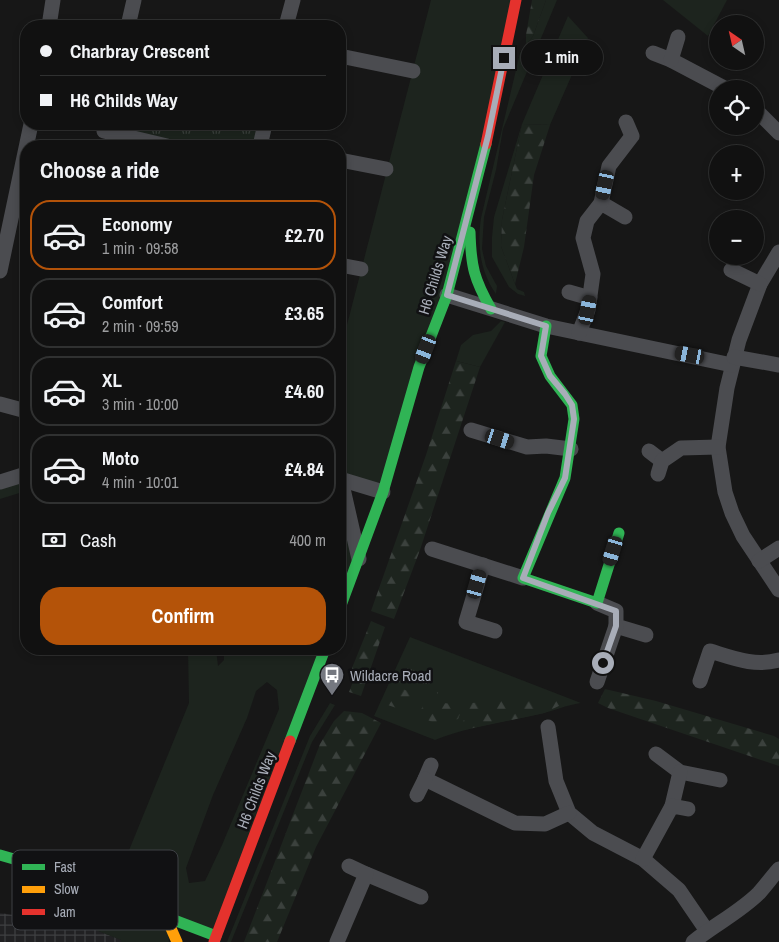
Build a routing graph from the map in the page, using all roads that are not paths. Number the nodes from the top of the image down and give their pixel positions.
1 (53, 0) edge
2 (134, 0) edge
3 (293, 0) edge
4 (516, 0) edge
5 (50, 20) edge
6 (129, 20) edge
7 (288, 20) edge
8 (678, 37) dead end
9 (653, 53) dead end
10 (346, 57) edge
11 (671, 60) junction
12 (413, 72) dead end
13 (709, 80) edge
14 (764, 118) edge
15 (626, 122) dead end
16 (112, 130) edge
17 (779, 133) edge
18 (135, 140) edge
19 (346, 161) edge
20 (386, 169) dead end
21 (20, 176) edge
22 (601, 203) junction
23 (469, 213) junction
24 (625, 217) dead end
25 (779, 252) edge
26 (346, 266) edge
27 (361, 269) dead end
28 (731, 270) dead end
29 (0, 271) edge
30 (760, 284) junction
31 (569, 292) dead end
32 (447, 295) junction
33 (590, 298) junction
34 (491, 310) junction
35 (546, 326) junction
36 (579, 333) junction
37 (733, 361) junction
38 (779, 365) edge
39 (0, 404) edge
40 (20, 409) edge
41 (471, 430) dead end
42 (718, 447) junction
43 (570, 449) junction
44 (649, 451) dead end
45 (20, 476) edge
46 (346, 481) edge
47 (0, 482) edge
48 (383, 492) junction
49 (346, 502) edge
50 (618, 533) dead end
51 (779, 548) edge
52 (432, 549) dead end
53 (359, 559) junction
54 (759, 561) junction
55 (483, 565) junction
56 (523, 578) junction
57 (779, 590) edge
58 (346, 592) edge
59 (597, 603) junction
60 (616, 626) junction
61 (495, 631) dead end
62 (646, 635) dead end
63 (323, 655) edge
64 (779, 660) edge
65 (700, 681) dead end
66 (597, 682) dead end
67 (548, 727) dead end
68 (656, 754) dead end
69 (432, 765) dead end
70 (680, 772) junction
71 (425, 779) junction
72 (720, 780) dead end
73 (417, 795) dead end
74 (672, 806) junction
75 (688, 809) dead end
76 (569, 813) junction
77 (643, 858) junction
78 (350, 866) dead end
79 (779, 869) edge
80 (366, 874) junction
81 (421, 897) dead end
82 (178, 922) edge
83 (172, 930) edge
84 (706, 931) junction
85 (215, 939) edge
86 (177, 942) edge
87 (337, 942) edge
88 (693, 942) edge

1 - 5 street
2 - 6 street
3 - 7 street
4 - 23 street, H6 Childs Way
8 - 11 street
9 - 11 street
10 - 12 street
11 - 13 street
14 - 17 street
15 - 22 street
16 - 18 street
19 - 20 street
21 - 29 street
22 - 24 street
22 - 33 street
23 - 32 street, H6 Childs Way
23 - 34 street
25 - 30 street
26 - 27 street
28 - 30 street
30 - 37 street
31 - 33 street
32 - 34 street
32 - 48 street, H6 Childs Way
33 - 36 street
34 - 35 street
35 - 36 street
35 - 43 street
36 - 37 street
37 - 38 street
37 - 42 street
39 - 40 street
41 - 43 street
42 - 44 street
42 - 54 street
43 - 56 street
45 - 47 street
46 - 48 street
48 - 53 street, H6 Childs Way
49 - 53 street
50 - 59 street
51 - 54 street
52 - 55 street
53 - 58 street, H6 Childs Way
54 - 57 street
55 - 56 street
55 - 61 street
56 - 59 street
59 - 60 street
60 - 62 street
60 - 66 street
63 - 85 street, H6 Childs Way
64 - 65 street
67 - 76 street
68 - 70 street
69 - 71 street
70 - 72 street
70 - 74 street
71 - 73 street
71 - 76 street
74 - 75 street
74 - 77 street
76 - 77 street
77 - 84 street
78 - 80 street
79 - 84 street
80 - 81 street
80 - 87 street
82 - 85 street
83 - 86 street
84 - 88 street

